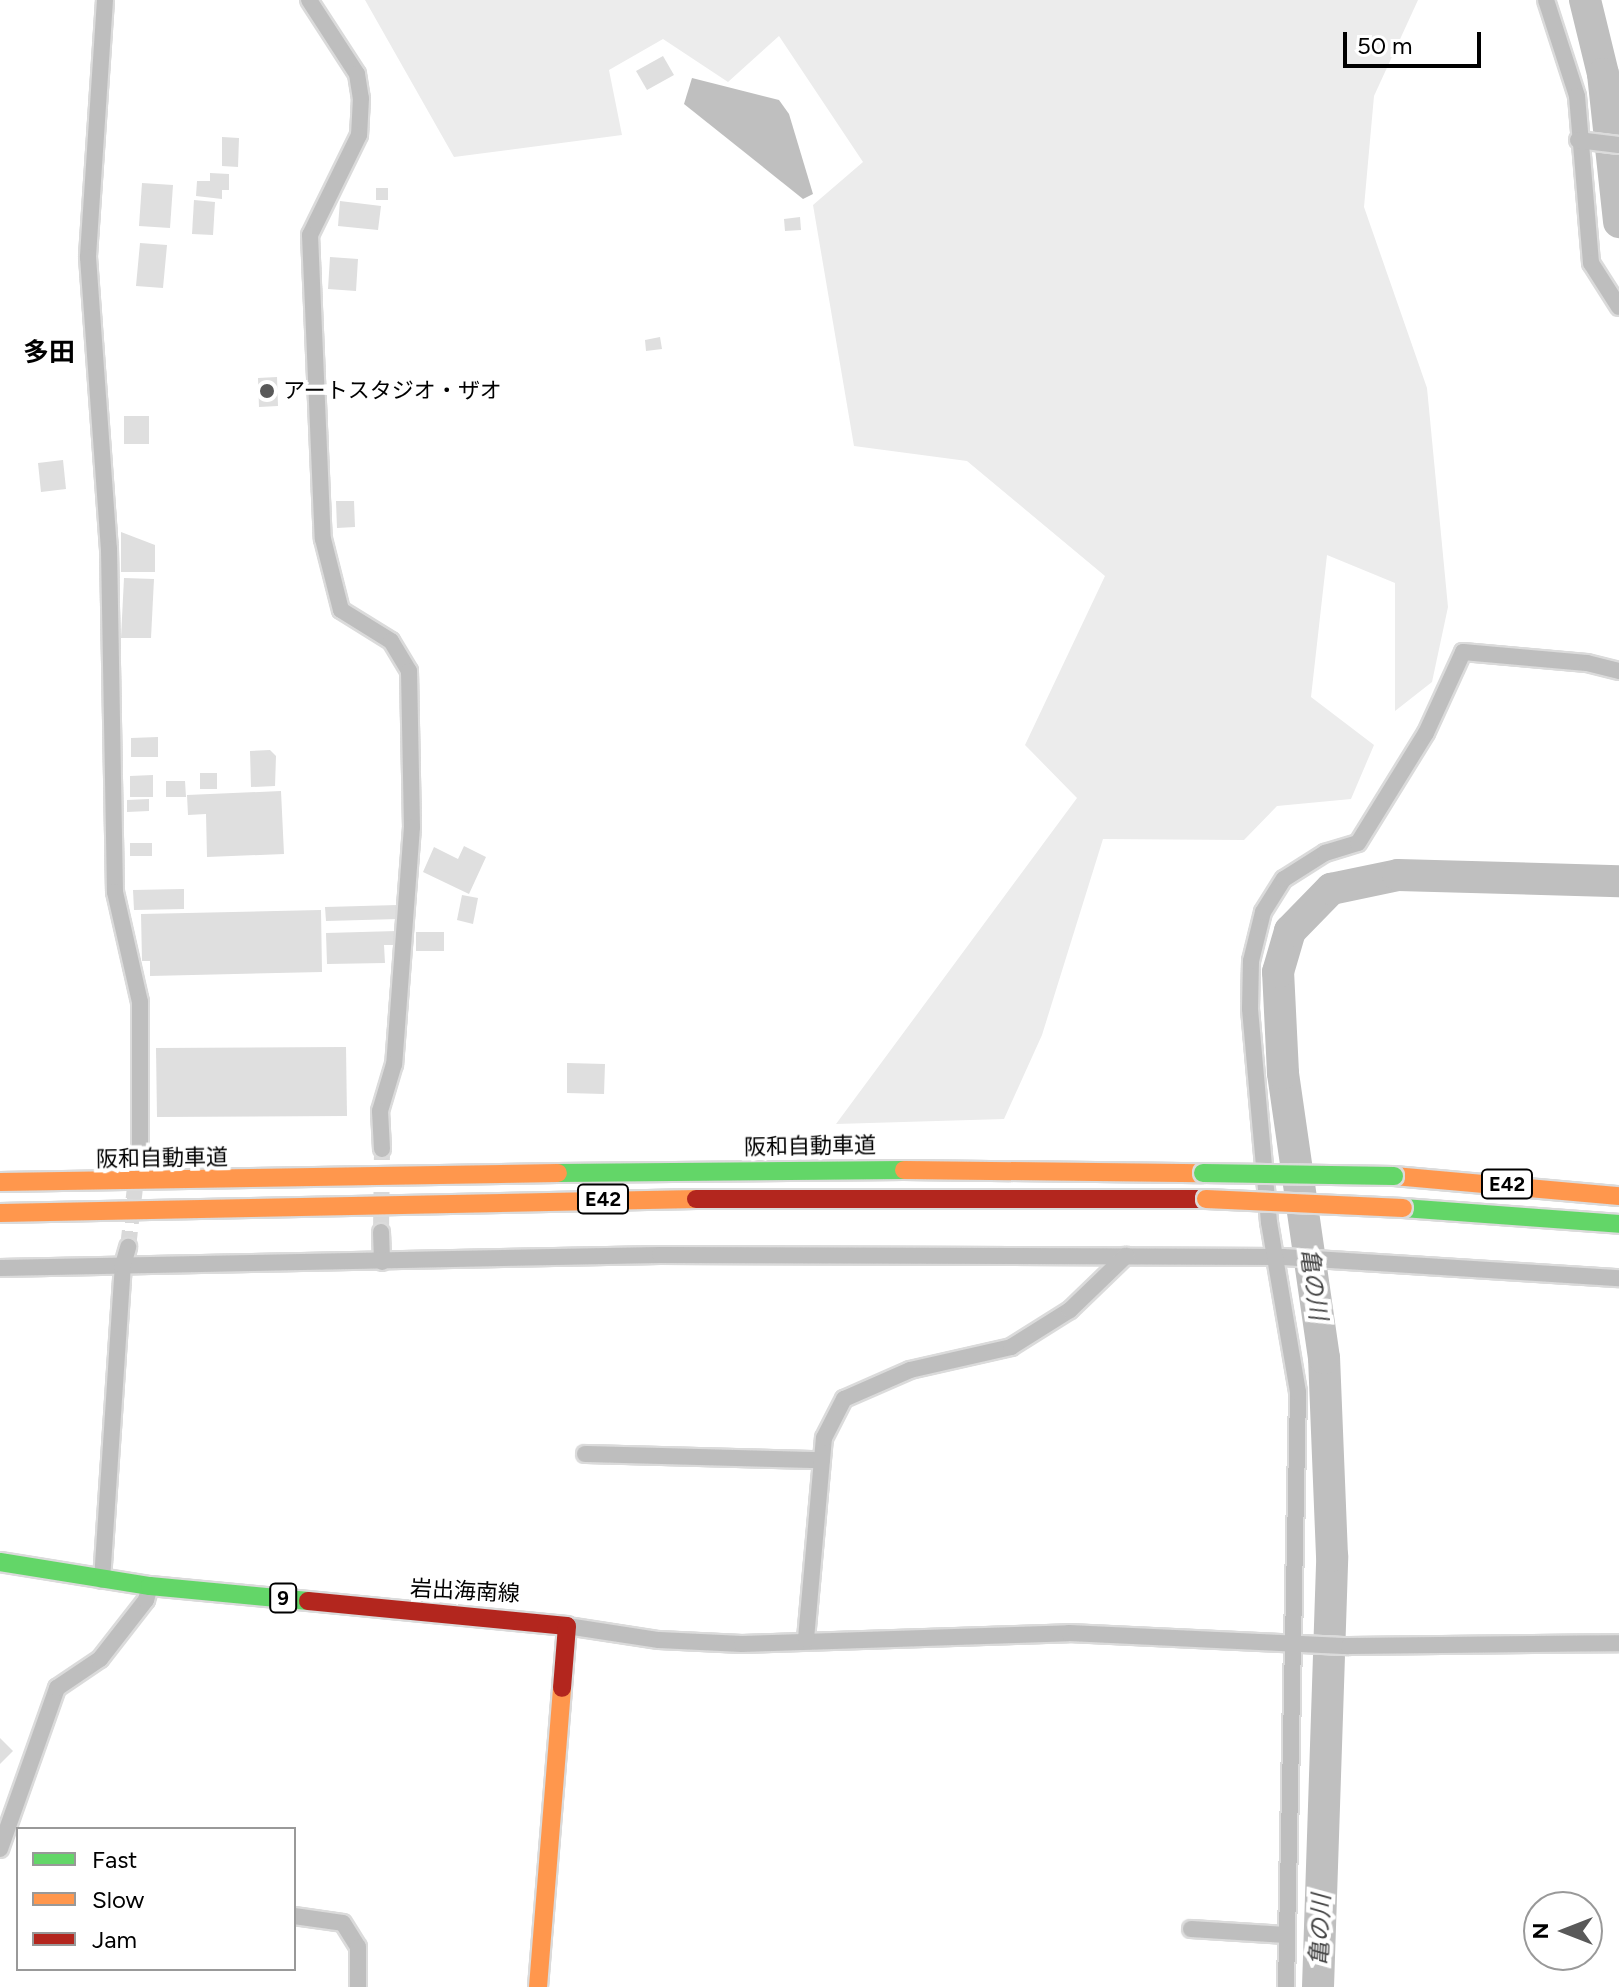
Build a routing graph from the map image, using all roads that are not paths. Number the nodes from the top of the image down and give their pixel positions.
1 (105, 0) edge
2 (309, 0) edge
3 (1546, 0) edge
4 (1583, 141) junction
5 (1619, 145) edge
6 (1619, 307) edge
7 (1619, 671) edge
8 (140, 1145) tunnel mouth
9 (382, 1149) tunnel mouth
10 (0, 1182) edge
11 (1619, 1196) edge
12 (0, 1213) edge
13 (1619, 1224) edge
14 (381, 1232) tunnel mouth
15 (128, 1247) tunnel mouth
16 (1126, 1256) junction
17 (1280, 1257) junction
18 (382, 1262) junction
19 (123, 1265) junction
20 (0, 1268) edge
21 (1619, 1278) edge
22 (585, 1454) dead end
23 (822, 1460) junction
24 (0, 1562) edge
25 (102, 1580) junction
26 (150, 1586) junction
27 (567, 1626) junction
28 (806, 1639) junction
29 (1619, 1643) edge
30 (1292, 1644) junction
31 (0, 1849) edge
32 (296, 1916) edge
33 (1191, 1929) dead end
34 (1286, 1935) junction
35 (358, 1987) edge
36 (538, 1987) edge
37 (1286, 1987) edge

1 - 8 street
2 - 9 street
3 - 4 street
4 - 5 street
4 - 6 street
7 - 17 street
10 - 11 main road, 阪和自動車道 / E42, bridge
12 - 13 main road, E42, bridge
14 - 18 street
15 - 19 street
16 - 17 street
16 - 18 street
16 - 23 street
17 - 21 street
17 - 30 street
18 - 19 street
19 - 20 street
19 - 25 street
22 - 23 street
23 - 28 street
24 - 25 main road, 岩出海南線 / 9
25 - 26 main road, 岩出海南線 / 9
26 - 27 main road, 岩出海南線 / 9
26 - 31 street
27 - 28 street
27 - 36 main road
28 - 30 street
29 - 30 street
30 - 34 street
32 - 35 street
33 - 34 street
34 - 37 street

